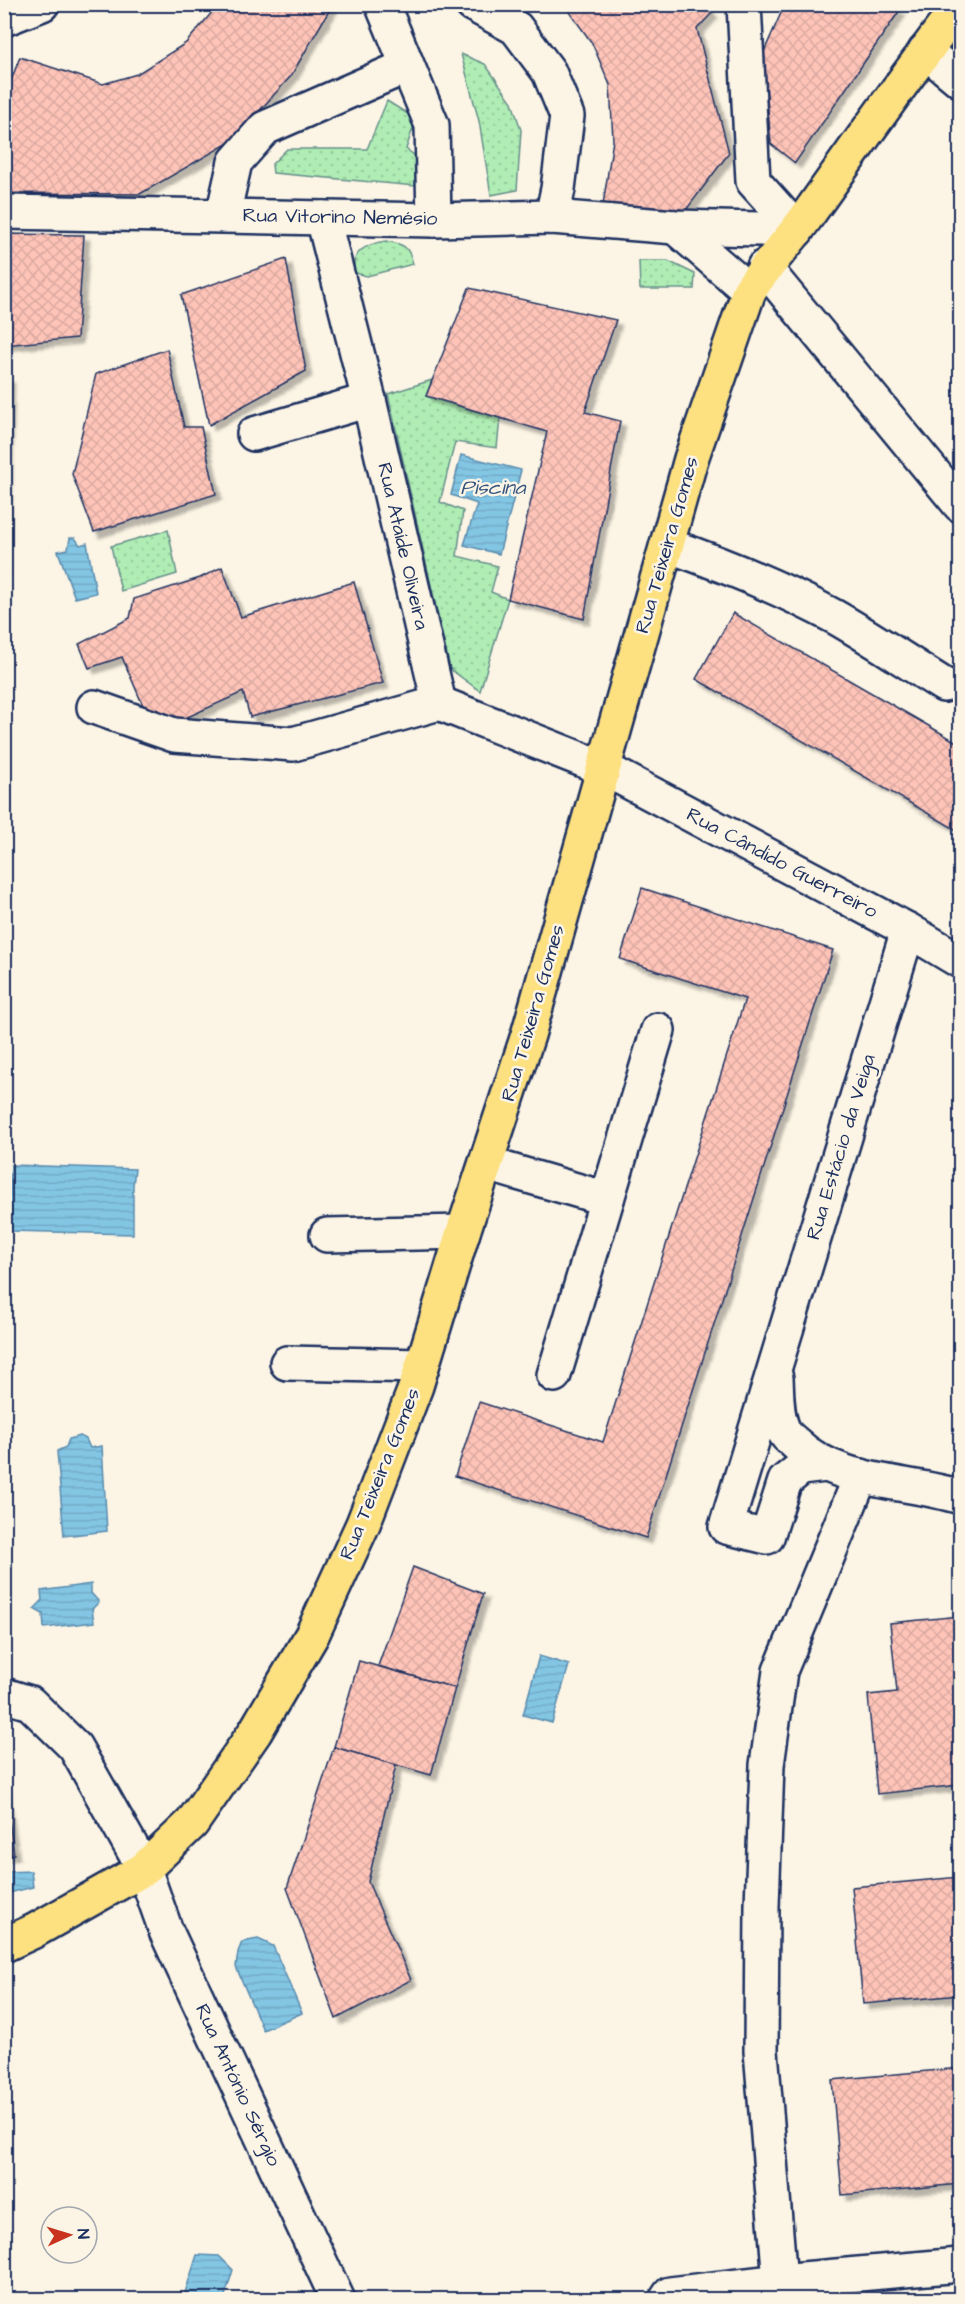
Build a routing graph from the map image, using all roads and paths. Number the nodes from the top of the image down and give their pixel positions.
1 (42, 4) edge
2 (382, 4) edge
3 (472, 4) edge
4 (744, 4) edge
5 (960, 5) edge
6 (4, 19) edge
7 (925, 51) junction
8 (407, 66) junction
9 (960, 80) edge
10 (4, 212) edge
11 (223, 215) junction
12 (552, 217) junction
13 (324, 218) junction
14 (434, 220) junction
15 (675, 227) junction
16 (797, 230) junction
17 (757, 279) junction
18 (369, 400) junction
19 (254, 434) dead end
20 (960, 505) edge
21 (667, 545) junction
22 (944, 685) dead end
23 (439, 702) junction
24 (94, 707) dead end
25 (603, 768) junction
26 (908, 930) junction
27 (960, 961) edge
28 (658, 1030) dead end
29 (487, 1164) junction
30 (607, 1199) junction
31 (463, 1232) junction
32 (327, 1235) dead end
33 (287, 1363) dead end
34 (775, 1365) junction
35 (422, 1366) junction
36 (554, 1375) dead end
37 (826, 1465) junction
38 (861, 1476) junction
39 (960, 1497) edge
40 (4, 1695) edge
41 (144, 1869) junction
42 (4, 1945) edge
43 (960, 2265) edge
44 (780, 2281) junction
45 (338, 2300) edge
46 (666, 2300) edge

1 - 6 street
2 - 8 street
3 - 12 street
4 - 16 street
5 - 7 main road, Rua Teixeira Gomes
7 - 9 street
7 - 16 main road, Rua Teixeira Gomes
8 - 11 street
8 - 14 street
10 - 11 street, Rua Vitorino Nemésio
11 - 13 street, Rua Vitorino Nemésio
12 - 14 street, Rua Vitorino Nemésio
12 - 15 street, Rua Vitorino Nemésio
13 - 14 street, Rua Vitorino Nemésio
13 - 18 street, Rua Ataíde Oliveira
15 - 16 street, Rua Vitorino Nemésio
15 - 17 street
16 - 17 main road, Rua Teixeira Gomes
17 - 20 street
17 - 21 main road, Rua Teixeira Gomes
18 - 19 street
18 - 23 street, Rua Ataíde Oliveira
21 - 22 street
21 - 25 main road, Rua Teixeira Gomes
23 - 24 street
23 - 25 street
25 - 26 street, Rua Cândido Guerreiro
25 - 29 main road, Rua Teixeira Gomes
26 - 27 street, Rua Cândido Guerreiro
26 - 34 street, Rua Estácio da Veiga
28 - 30 street
29 - 30 street
29 - 31 main road, Rua Teixeira Gomes
30 - 36 street
31 - 32 street
31 - 35 main road, Rua Teixeira Gomes
33 - 35 street
34 - 37 street, Rua Estácio da Veiga
34 - 37 street, Rua Estácio da Veiga
35 - 41 main road, Rua Teixeira Gomes
37 - 38 street, Rua Estácio da Veiga
38 - 39 street, Rua Estácio da Veiga
38 - 44 street
40 - 41 street, Rua António Sérgio
41 - 42 main road, Rua Teixeira Gomes
41 - 45 street, Rua António Sérgio
43 - 44 street
44 - 46 street

